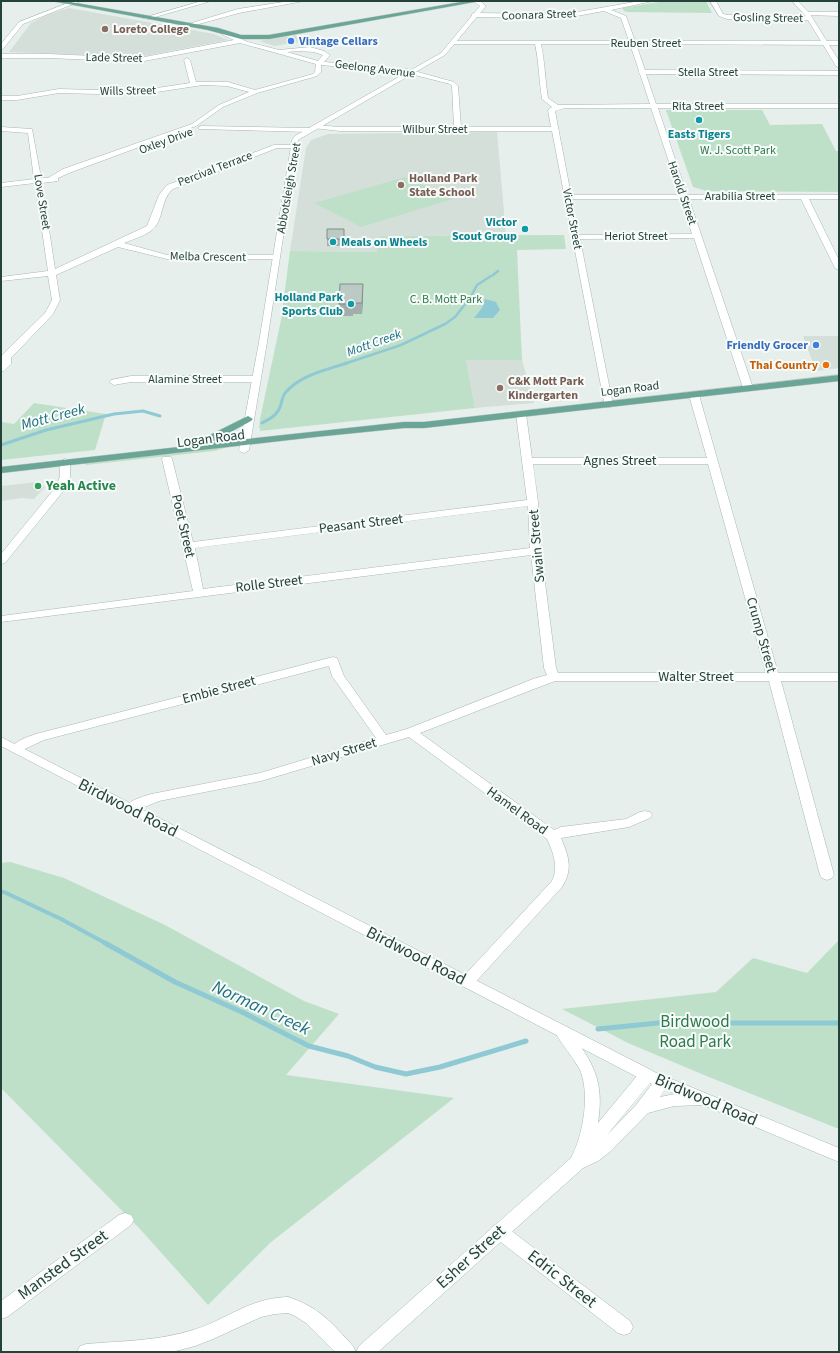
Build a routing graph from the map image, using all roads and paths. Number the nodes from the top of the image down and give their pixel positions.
1 (55, 1) edge
2 (78, 1) edge
3 (196, 1) edge
4 (208, 1) edge
5 (301, 1) edge
6 (473, 1) edge
7 (650, 1) edge
8 (713, 1) edge
9 (795, 1) edge
10 (70, 4) junction
11 (807, 5) dead end
12 (50, 7) dead end
13 (604, 9) junction
14 (839, 14) edge
15 (474, 16) junction
16 (808, 16) junction
17 (143, 17) junction
18 (19, 24) junction
19 (188, 25) junction
20 (210, 29) junction
21 (225, 34) joint
22 (244, 39) junction
23 (453, 42) junction
24 (538, 42) junction
25 (632, 43) junction
26 (825, 43) junction
27 (839, 43) edge
28 (1, 48) edge
29 (279, 52) junction
30 (1, 56) edge
31 (187, 60) dead end
32 (320, 63) junction
33 (839, 66) edge
34 (412, 73) junction
35 (642, 73) junction
36 (839, 73) edge
37 (299, 80) junction
38 (194, 85) junction
39 (255, 92) junction
40 (1, 98) edge
41 (653, 106) junction
42 (839, 106) edge
43 (557, 107) junction
44 (201, 128) junction
45 (313, 128) junction
46 (554, 128) junction
47 (1, 129) edge
48 (458, 129) junction
49 (294, 146) junction
50 (48, 180) junction
51 (39, 182) junction
52 (1, 185) edge
53 (683, 196) junction
54 (568, 197) junction
55 (804, 197) junction
56 (839, 197) edge
57 (697, 236) junction
58 (575, 237) junction
59 (116, 244) junction
60 (276, 257) junction
61 (839, 268) edge
62 (53, 273) junction
63 (1, 279) edge
64 (4, 358) edge
65 (1, 369) edge
66 (839, 378) edge
67 (256, 379) junction
68 (114, 382) dead end
69 (748, 388) junction
70 (694, 395) junction
71 (608, 405) junction
72 (521, 414) junction
73 (248, 419) junction
74 (244, 446) junction
75 (200, 447) junction
76 (167, 458) junction
77 (527, 461) junction
78 (713, 461) junction
79 (66, 466) junction
80 (1, 470) edge
81 (1, 477) edge
82 (532, 502) junction
83 (189, 546) junction
84 (536, 551) junction
85 (1, 561) edge
86 (200, 593) junction
87 (1, 619) edge
88 (554, 677) junction
89 (839, 677) edge
90 (774, 678) junction
91 (411, 732) junction
92 (383, 740) junction
93 (1, 741) edge
94 (16, 749) junction
95 (130, 809) junction
96 (645, 815) dead end
97 (553, 836) junction
98 (827, 875) dead end
99 (467, 982) junction
100 (563, 1032) junction
101 (647, 1075) junction
102 (662, 1081) junction
103 (712, 1102) junction
104 (644, 1108) junction
105 (586, 1146) junction
106 (839, 1154) edge
107 (577, 1163) junction
108 (125, 1220) dead end
109 (499, 1231) junction
110 (1, 1311) edge
111 (624, 1328) dead end
112 (86, 1352) edge
113 (347, 1352) edge
114 (365, 1352) edge

1 - 10 main road
2 - 10 street
3 - 17 street
4 - 17 street
5 - 19 street
6 - 15 street, Abbotsleigh Street
6 - 22 main road
7 - 13 street, Coonara Street
8 - 16 street, Gosling Street
9 - 16 street
10 - 17 main road
10 - 18 street
11 - 16 street
12 - 18 street
13 - 15 street, Coonara Street
13 - 25 street, Harold Street
14 - 16 street, Gosling Street
15 - 23 street, Abbotsleigh Street
16 - 26 street
17 - 19 main road
18 - 28 street
19 - 20 main road
20 - 21 main road
20 - 22 main road
21 - 22 street, Geelong Avenue
22 - 29 street, Geelong Avenue
22 - 30 street, Lade Street
23 - 24 street, Reuben Street
23 - 34 street, Abbotsleigh Street
24 - 25 street, Reuben Street
24 - 43 street
25 - 26 street, Reuben Street
25 - 35 street, Harold Street
26 - 27 street, Reuben Street
26 - 33 street
29 - 32 street, Geelong Avenue
29 - 32 street
31 - 38 street
32 - 34 street, Geelong Avenue
32 - 37 street, Oxley Drive
34 - 45 street, Abbotsleigh Street
34 - 48 street, Geelong Avenue
35 - 36 street, Stella Street
35 - 41 street, Harold Street
37 - 39 street, Oxley Drive
37 - 44 street, Oxley Drive
38 - 39 street, Wills Street
38 - 40 street, Wills Street
39 - 50 street, Oxley Drive
41 - 42 street, Rita Street
41 - 43 street, Rita Street
41 - 53 street, Harold Street
43 - 46 street, Victor Street
44 - 45 street, Wilbur Street
44 - 50 street, Oxley Drive
45 - 48 street, Wilbur Street
45 - 49 street, Abbotsleigh Street
46 - 48 street, Wilbur Street
46 - 54 street, Victor Street
47 - 51 street, Love Street
49 - 59 street, Percival Terrace
49 - 60 street, Abbotsleigh Street
50 - 51 street, Oxley Drive
51 - 52 street, Oxley Drive
51 - 62 street, Love Street
53 - 54 street, Arabilia Street
53 - 55 street, Arabilia Street
53 - 57 street, Harold Street
54 - 58 street, Victor Street
55 - 56 street, Arabilia Street
55 - 61 street
57 - 58 street, Heriot Street
57 - 69 street, Harold Street
58 - 71 street, Victor Street
59 - 60 street, Melba Crescent
59 - 62 street, Percival Terrace
60 - 67 street, Abbotsleigh Street
62 - 63 street, Percival Terrace
62 - 64 street, Love Street
64 - 65 street
66 - 69 main road, Logan Road
67 - 68 street, Alamine Street
67 - 73 street, Abbotsleigh Street
69 - 70 main road, Logan Road
70 - 71 main road, Logan Road
70 - 78 street, Crump Street
71 - 72 main road, Logan Road
72 - 74 main road, Logan Road
72 - 77 street, Swain Street
73 - 74 street, Abbotsleigh Street
73 - 75 main road
74 - 75 main road, Logan Road
74 - 76 main road, Logan Road
75 - 79 main road, Logan Road
76 - 79 main road, Logan Road
76 - 83 street, Poet Street
77 - 78 street, Agnes Street
77 - 82 street, Swain Street
78 - 90 street, Crump Street
79 - 80 main road, Logan Road
79 - 81 main road, Logan Road
79 - 85 street
82 - 83 street, Peasant Street
82 - 84 street, Swain Street
83 - 86 street, Poet Street
84 - 86 street, Rolle Street
84 - 88 street, Swain Street
86 - 87 street, Rolle Street
88 - 90 street, Walter Street
88 - 91 street, Navy Street
89 - 90 street, Walter Street
90 - 98 street, Crump Street
91 - 92 street, Navy Street
91 - 97 street, Hamel Road
92 - 94 street, Embie Street
92 - 95 street, Navy Street
93 - 94 street, Birdwood Road
94 - 95 street, Birdwood Road
95 - 99 street, Birdwood Road
96 - 97 street
97 - 99 street, Hamel Road
99 - 100 street, Birdwood Road
100 - 101 street, Birdwood Road
100 - 105 street
101 - 102 street, Birdwood Road
101 - 105 street, Esher Street
102 - 103 street, Birdwood Road
102 - 104 street, Esher Street
103 - 104 street
103 - 106 street, Birdwood Road
104 - 107 street, Esher Street
105 - 107 street, Esher Street
107 - 109 street, Esher Street
108 - 110 street, Mansted Street
109 - 111 street, Edric Street
109 - 114 street, Esher Street
112 - 113 street

